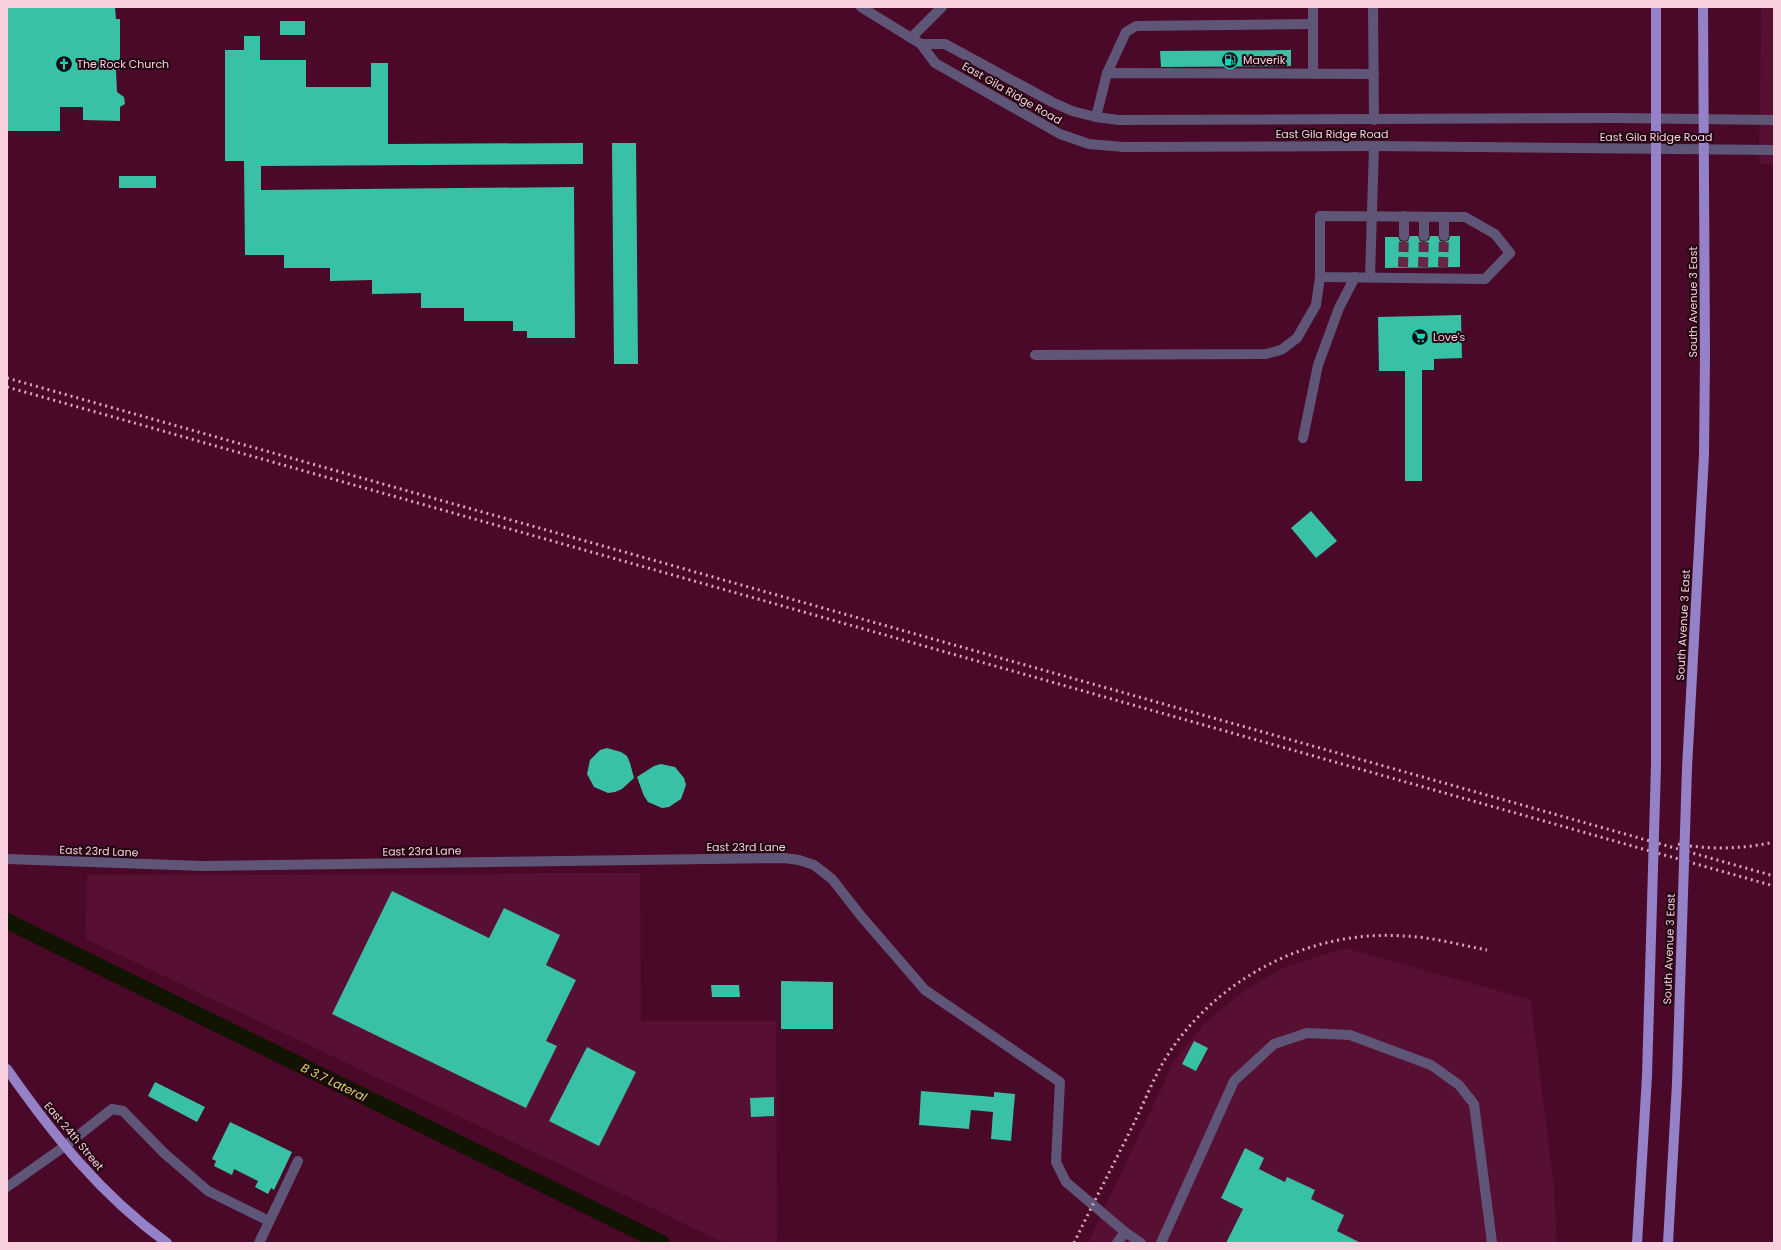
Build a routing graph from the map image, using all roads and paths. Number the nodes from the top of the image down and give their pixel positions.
1 (860, 7) edge
2 (942, 7) edge
3 (1313, 7) edge
4 (1373, 7) edge
5 (1656, 7) edge
6 (1703, 7) edge
7 (1313, 24) junction
8 (911, 38) junction
9 (921, 44) junction
10 (1107, 73) junction
11 (1313, 74) junction
12 (1374, 74) junction
13 (1096, 117) junction
14 (1656, 118) junction
15 (1704, 118) junction
16 (1374, 120) junction
17 (1774, 120) edge
18 (1374, 146) junction
19 (1656, 149) junction
20 (1704, 149) junction
21 (1774, 150) edge
22 (1371, 216) junction
23 (1404, 216) junction
24 (1424, 216) junction
25 (1444, 217) junction
26 (1404, 236) tunnel mouth
27 (1424, 236) tunnel mouth
28 (1444, 236) tunnel mouth
29 (1443, 267) tunnel mouth
30 (1355, 276) junction
31 (1370, 276) junction
32 (1320, 278) junction
33 (1443, 278) junction
34 (1035, 355) dead end
35 (1302, 438) dead end
36 (7, 859) edge
37 (7, 1069) edge
38 (65, 1146) junction
39 (298, 1161) dead end
40 (7, 1187) edge
41 (269, 1221) junction
42 (1125, 1232) junction
43 (167, 1243) edge
44 (259, 1243) edge
45 (1117, 1243) edge
46 (1141, 1243) edge
47 (1161, 1243) edge
48 (1492, 1243) edge
49 (1637, 1243) edge
50 (1668, 1243) edge

1 - 8 street, East Gila Ridge Road
2 - 8 street
3 - 7 street
4 - 12 street
5 - 14 main road, South Avenue 3 East
6 - 15 main road, South Avenue 3 East
7 - 10 street
7 - 11 street
8 - 9 street, East Gila Ridge Road
9 - 13 street, East Gila Ridge Road
9 - 18 street, East Gila Ridge Road
10 - 11 street
10 - 13 street
11 - 12 street
12 - 16 street
13 - 16 street, East Gila Ridge Road
14 - 15 street, East Gila Ridge Road
14 - 16 street, East Gila Ridge Road
14 - 19 main road, South Avenue 3 East
15 - 17 street, East Gila Ridge Road
15 - 20 main road, South Avenue 3 East
18 - 19 street, East Gila Ridge Road
18 - 22 street
19 - 20 street, East Gila Ridge Road
19 - 49 main road, South Avenue 3 East, bridge
20 - 21 street, East Gila Ridge Road
20 - 50 main road, South Avenue 3 East, bridge
22 - 23 street
22 - 31 street
22 - 32 street
23 - 24 street
23 - 26 street
24 - 25 street
24 - 27 street
25 - 28 street
25 - 33 street
29 - 33 street
30 - 31 street
30 - 32 street
30 - 35 street
31 - 33 street
32 - 34 street
36 - 42 street, East 23rd Lane
37 - 38 main road, East 24th Street
38 - 40 street
38 - 41 street
38 - 43 main road, East 24th Street
39 - 41 street
41 - 44 street
42 - 45 street
42 - 46 street
47 - 48 street

